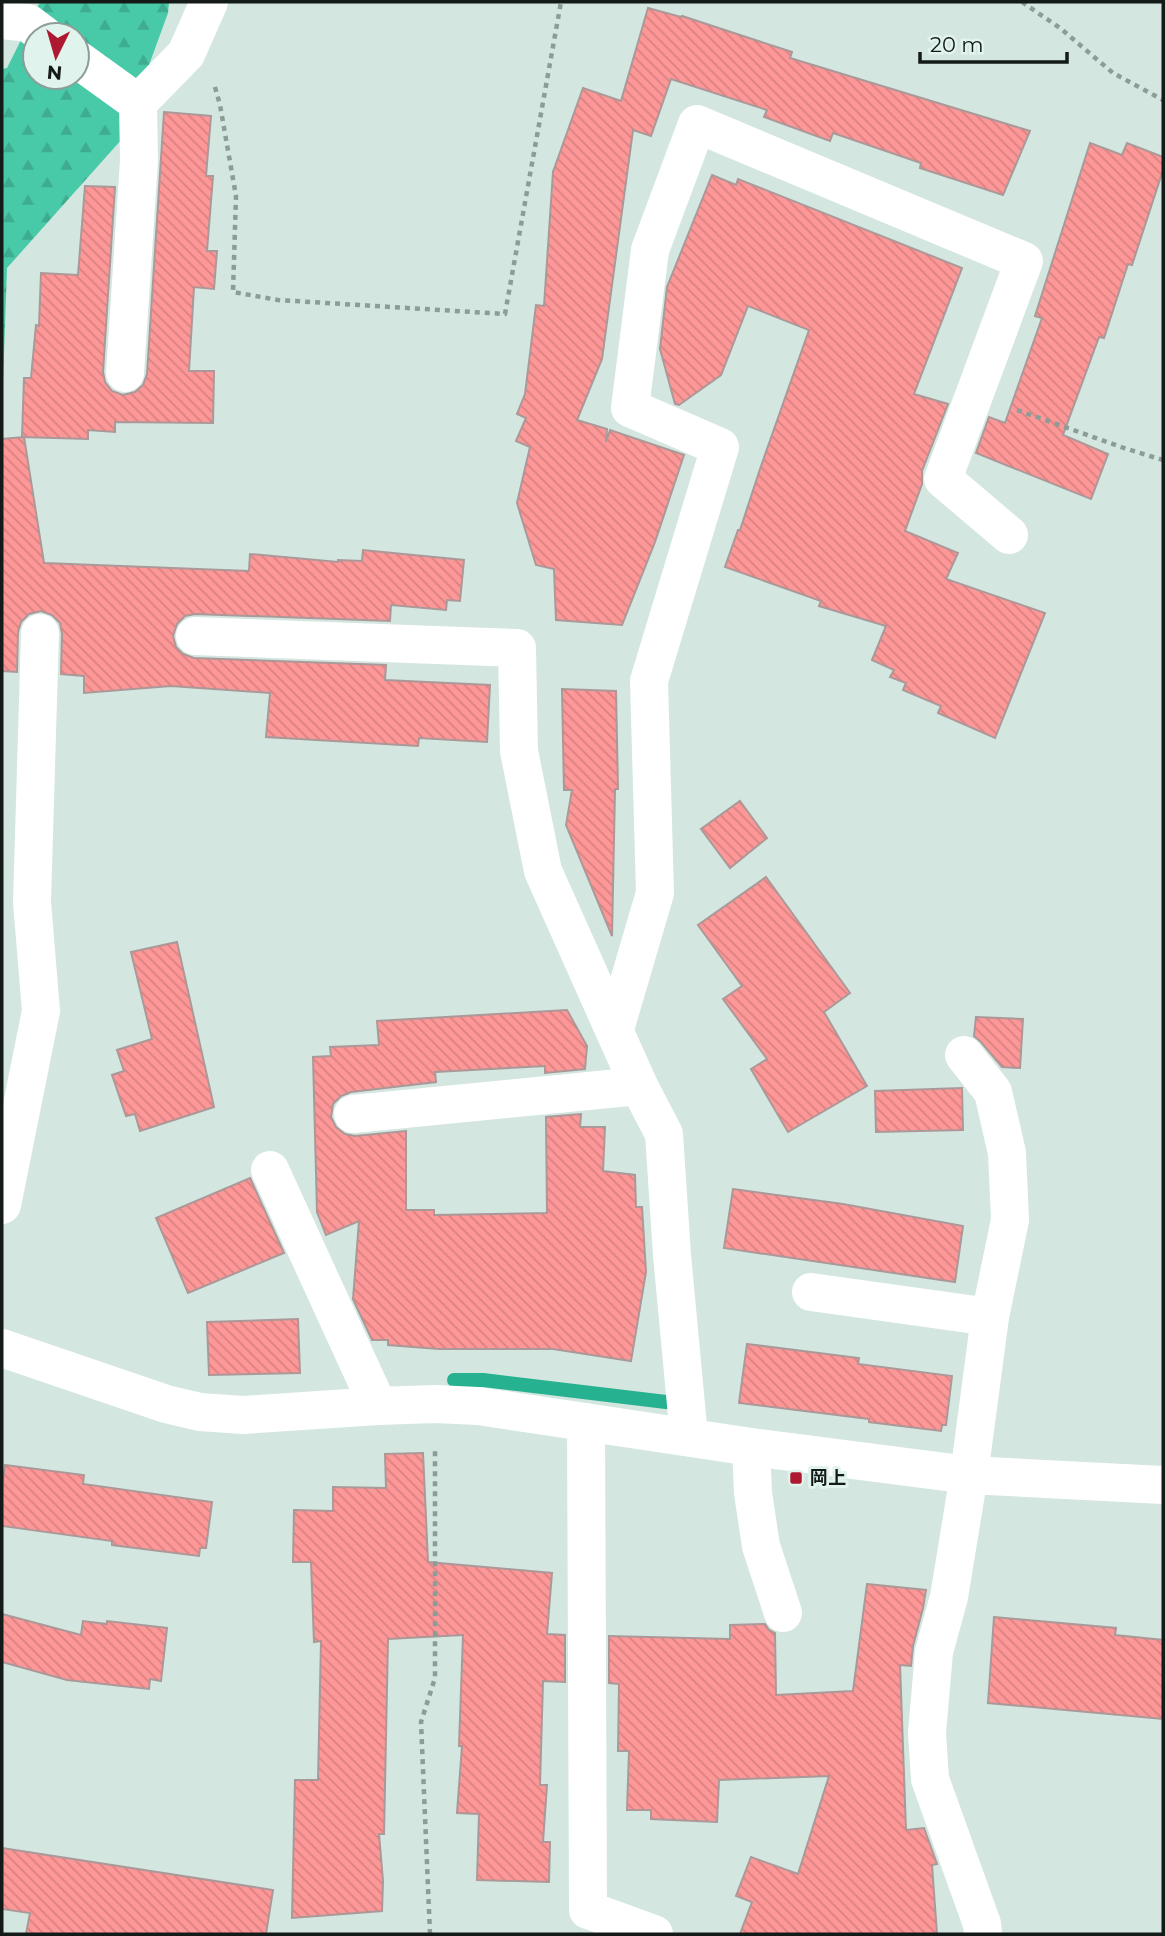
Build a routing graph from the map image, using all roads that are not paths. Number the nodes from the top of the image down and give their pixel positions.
1 (209, 2) edge
2 (2, 20) edge
3 (21, 22) edge
4 (91, 69) edge
5 (138, 103) junction
6 (125, 373) dead end
7 (1009, 535) dead end
8 (40, 633) dead end
9 (195, 636) dead end
10 (615, 1029) junction
11 (964, 1055) dead end
12 (639, 1086) junction
13 (353, 1114) dead end
14 (270, 1170) dead end
15 (2, 1205) edge
16 (811, 1292) dead end
17 (990, 1317) junction
18 (2, 1348) edge
19 (378, 1406) junction
20 (586, 1422) junction
21 (690, 1437) junction
22 (751, 1447) junction
23 (969, 1475) junction
24 (1163, 1485) edge
25 (783, 1613) dead end
26 (654, 1934) edge
27 (983, 1934) edge

1 - 5 street
2 - 3 street
4 - 5 street
5 - 6 street
7 - 10 street
8 - 15 street
9 - 10 street
10 - 12 street
11 - 17 street
12 - 13 street
12 - 21 street
14 - 19 street
16 - 17 street
17 - 23 street
18 - 19 street
19 - 20 street
20 - 21 street
20 - 26 street
21 - 22 street
22 - 23 street
22 - 25 street
23 - 24 street
23 - 27 street

